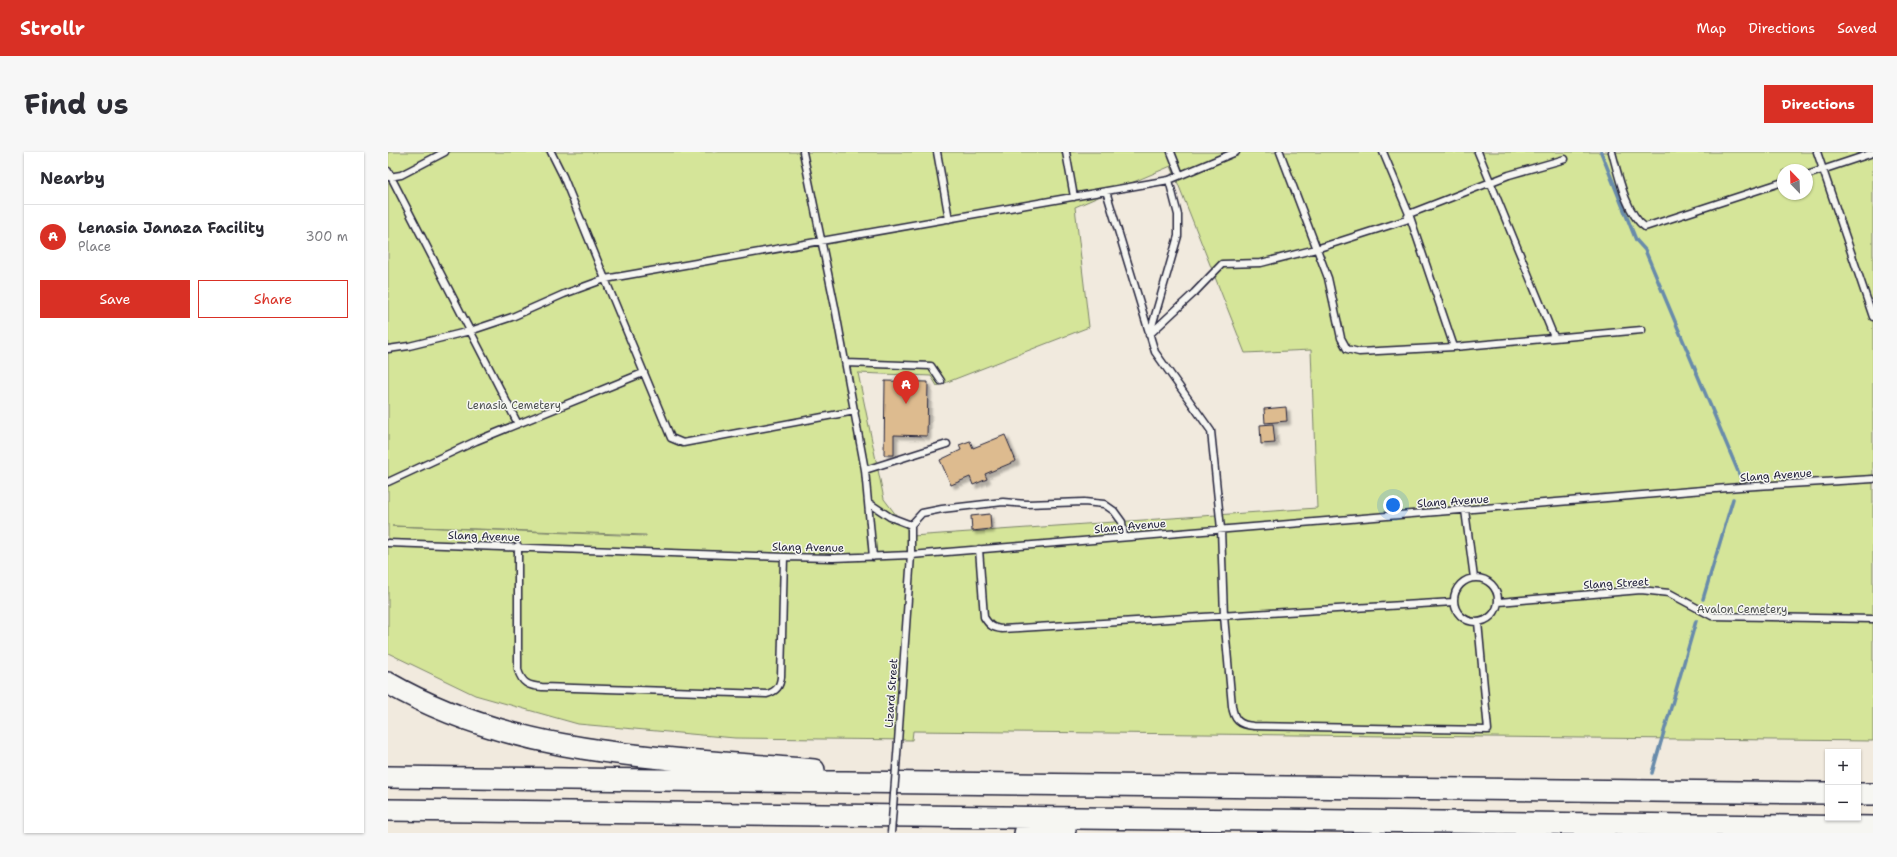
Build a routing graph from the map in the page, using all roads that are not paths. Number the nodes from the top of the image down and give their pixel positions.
1 (445, 152) edge
2 (551, 152) edge
3 (803, 152) edge
4 (937, 152) edge
5 (1066, 152) edge
6 (1171, 152) edge
7 (1236, 152) edge
8 (1280, 152) edge
9 (1383, 152) edge
10 (1478, 152) edge
11 (1612, 152) edge
12 (1817, 152) edge
13 (1873, 153) edge
14 (1565, 159) dead end
15 (1823, 170) junction
16 (1813, 173) edge
17 (389, 175) edge
18 (1180, 176) junction
19 (1169, 180) junction
20 (1490, 182) junction
21 (1777, 184) edge
22 (1106, 191) junction
23 (1074, 197) junction
24 (1409, 214) junction
25 (949, 219) junction
26 (821, 241) junction
27 (1316, 249) junction
28 (605, 279) junction
29 (1873, 317) edge
30 (1642, 330) dead end
31 (470, 331) junction
32 (1149, 335) junction
33 (1554, 337) junction
34 (1454, 347) junction
35 (388, 349) edge
36 (846, 363) junction
37 (643, 373) junction
38 (941, 381) dead end
39 (855, 410) junction
40 (518, 424) junction
41 (947, 444) dead end
42 (865, 470) junction
43 (1873, 479) edge
44 (388, 482) edge
45 (869, 502) junction
46 (1465, 510) junction
47 (911, 525) junction
48 (1221, 528) junction
49 (1124, 536) junction
50 (388, 543) edge
51 (518, 546) junction
52 (979, 548) junction
53 (911, 555) junction
54 (784, 557) junction
55 (873, 557) junction
56 (1474, 578) junction
57 (1454, 602) junction
58 (1499, 602) junction
59 (1224, 616) junction
60 (1873, 619) edge
61 (1478, 622) junction
62 (388, 683) edge
63 (388, 777) edge
64 (971, 784) junction
65 (1825, 793) edge
66 (1861, 794) edge
67 (1873, 794) edge
68 (388, 810) edge
69 (1190, 819) junction
70 (1873, 827) edge
71 (891, 833) edge
72 (1025, 833) edge

1 - 17 lane
2 - 28 lane
3 - 26 lane
4 - 25 lane
5 - 23 lane
6 - 18 lane
7 - 18 lane
8 - 27 lane
9 - 24 lane
10 - 20 lane
11 - 21 lane
12 - 15 lane
13 - 15 lane
14 - 20 lane
15 - 16 lane
15 - 29 lane
17 - 31 lane
18 - 19 lane
19 - 22 lane
19 - 32 lane
20 - 24 lane
20 - 33 lane
22 - 23 lane
22 - 32 lane
23 - 25 lane
24 - 27 lane
24 - 34 lane
25 - 26 lane
26 - 28 lane
26 - 36 lane
27 - 32 lane
27 - 34 lane
28 - 31 lane
28 - 37 lane
30 - 33 lane
31 - 35 lane
31 - 40 lane
32 - 48 lane
33 - 34 lane
36 - 38 lane
36 - 39 lane
37 - 39 lane
37 - 40 lane
39 - 42 lane
40 - 44 lane
41 - 42 lane
42 - 45 lane
43 - 46 lane, Slang Avenue
45 - 47 lane
45 - 55 lane
46 - 48 lane, Slang Avenue
46 - 56 lane
47 - 49 lane
47 - 53 lane, Lizard Street
48 - 49 lane, Slang Avenue
48 - 59 lane
49 - 52 lane, Slang Avenue
50 - 51 lane, Slang Avenue
51 - 54 lane, Slang Avenue
51 - 54 lane
52 - 53 lane, Slang Avenue
52 - 59 lane
53 - 55 lane, Slang Avenue
53 - 71 lane, Lizard Street, bridge
54 - 55 lane, Slang Avenue
56 - 57 lane
56 - 58 lane
57 - 59 lane
57 - 61 lane
58 - 60 lane, Slang Street
58 - 61 lane
59 - 61 lane
62 - 64 highway
63 - 64 highway
64 - 65 highway
66 - 67 highway
68 - 69 highway
69 - 70 highway
69 - 72 highway

